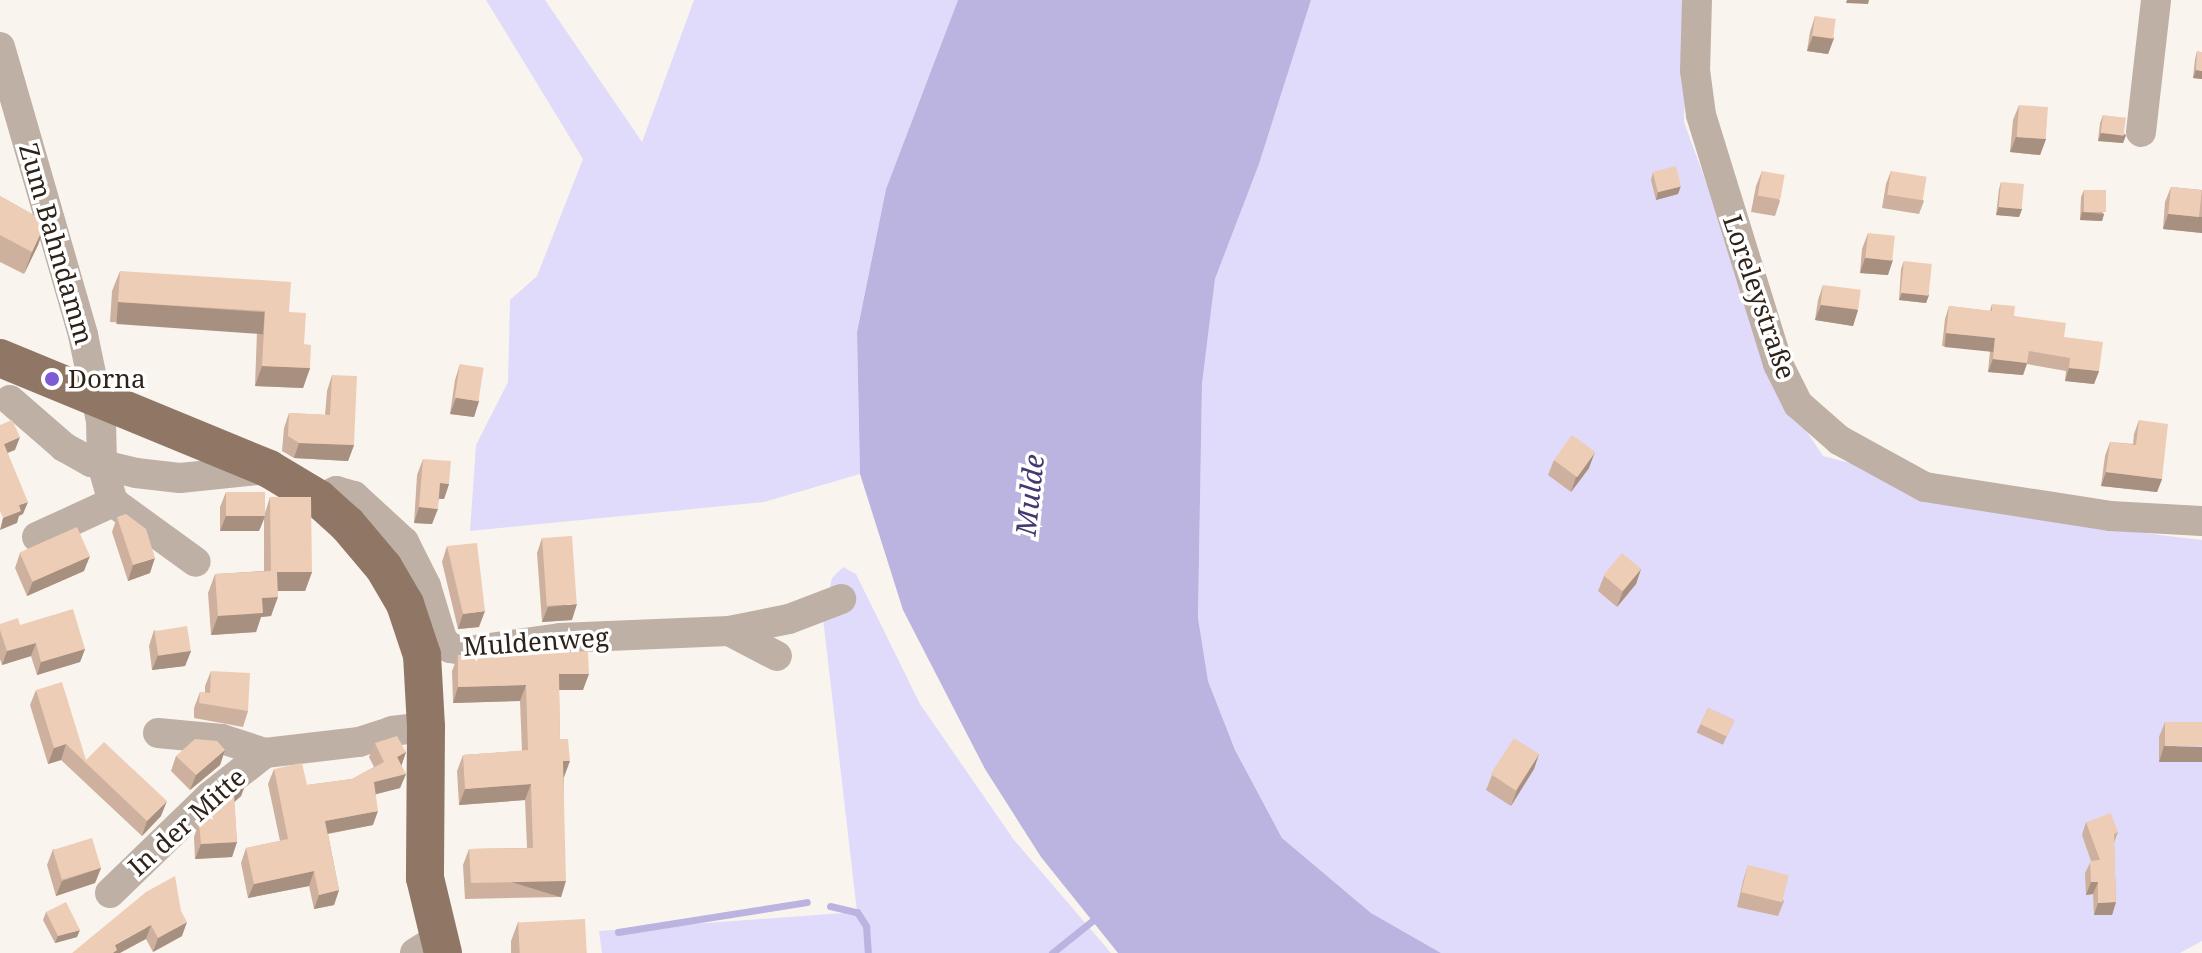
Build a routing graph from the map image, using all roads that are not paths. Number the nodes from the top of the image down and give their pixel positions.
1 (1697, 0) edge
2 (2156, 0) edge
3 (0, 47) edge
4 (2141, 132) dead end
5 (0, 358) edge
6 (95, 395) junction
7 (10, 400) dead end
8 (102, 464) junction
9 (269, 469) junction
10 (319, 499) junction
11 (113, 502) junction
12 (2202, 521) edge
13 (37, 537) dead end
14 (196, 562) dead end
15 (841, 599) dead end
16 (729, 631) junction
17 (777, 656) dead end
18 (426, 727) junction
19 (158, 733) dead end
20 (265, 753) junction
21 (110, 893) dead end
22 (431, 948) edge

1 - 12 street, Loreleystraße
2 - 4 street
3 - 6 street, Zum Bahndamm
5 - 6 main road
6 - 8 street, Zum Bahndamm
6 - 9 main road
7 - 8 street
8 - 9 street
8 - 11 street, Zum Bahndamm
9 - 10 main road
10 - 16 street, Muldenweg
10 - 18 main road
11 - 13 street
11 - 14 street
15 - 16 street, Muldenweg
16 - 17 street
18 - 20 street, In der Mitte
18 - 22 main road
19 - 20 street, In der Mitte
20 - 21 street, In der Mitte

